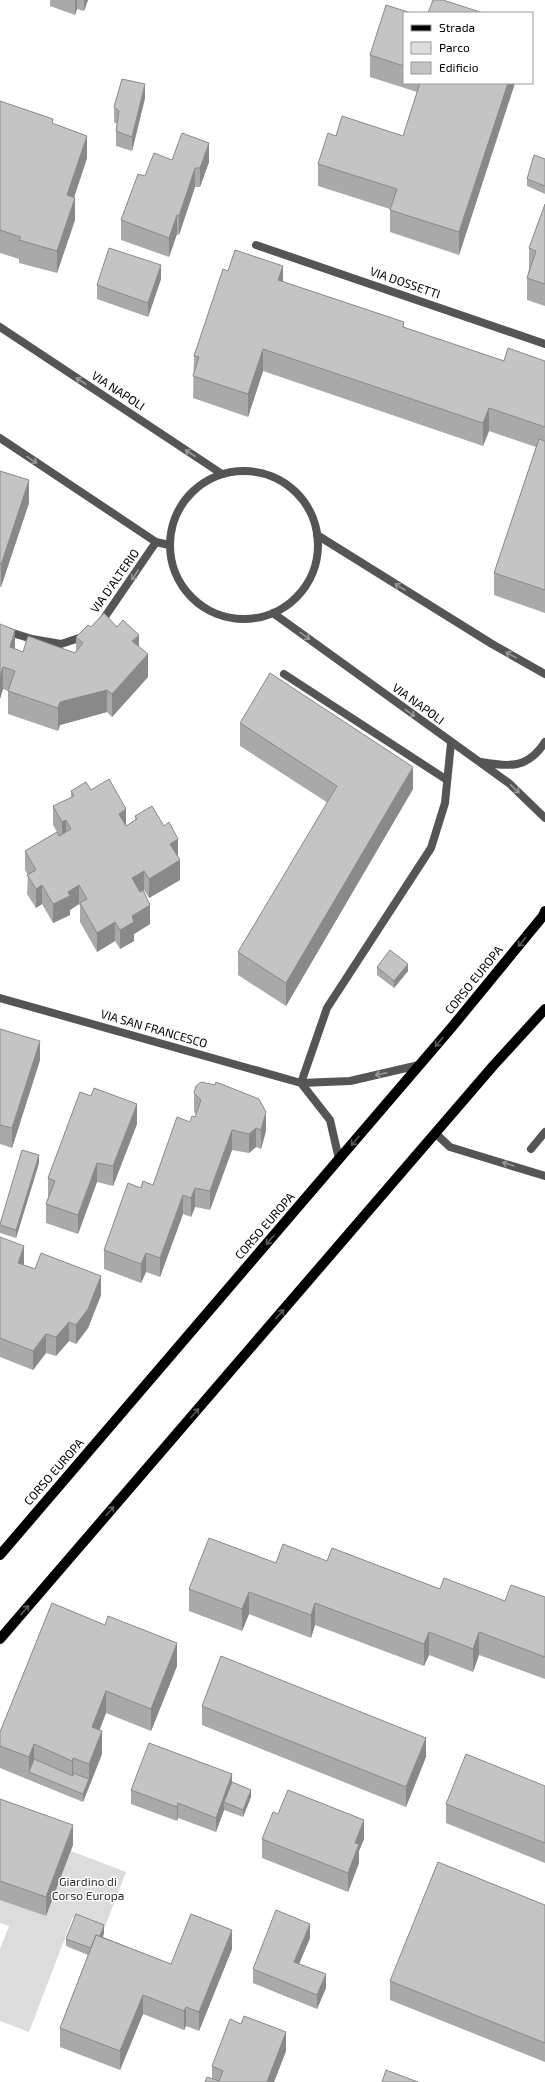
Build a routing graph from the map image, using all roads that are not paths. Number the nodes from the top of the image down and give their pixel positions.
1 (256, 245) dead end
2 (0, 327) edge
3 (545, 344) edge
4 (0, 438) edge
5 (222, 474) junction
6 (317, 535) junction
7 (156, 542) junction
8 (169, 545) junction
9 (273, 613) junction
10 (0, 629) edge
11 (284, 674) dead end
12 (544, 676) edge
13 (545, 742) edge
14 (451, 743) junction
15 (479, 762) junction
16 (447, 780) junction
17 (545, 818) edge
18 (545, 911) edge
19 (0, 998) edge
20 (545, 1009) edge
21 (419, 1065) junction
22 (301, 1083) junction
23 (545, 1132) edge
24 (435, 1133) junction
25 (531, 1149) dead end
26 (339, 1159) junction
27 (545, 1176) edge
28 (0, 1555) edge
29 (0, 1639) edge

1 - 3 street, VIA DOSSETTI
5 -> 2 street, VIA NAPOLI
4 -> 7 street
5 - 6 street
5 - 8 street
6 - 9 street
12 -> 6 street
7 - 8 street
7 -> 10 street, VIA D'ALTERIO
8 - 9 street
9 -> 14 street, VIA NAPOLI
11 - 16 street
13 - 15 street
14 - 15 street, VIA NAPOLI
14 - 16 street
15 -> 17 street, VIA NAPOLI
16 - 22 street
18 -> 21 main road, CORSO EUROPA
19 - 22 street, VIA SAN FRANCESCO
20 - 24 main road
21 -> 22 street, VIA SAN FRANCESCO
21 -> 26 main road, CORSO EUROPA
22 - 26 street
23 - 25 street
27 -> 24 street
29 -> 24 main road
26 -> 28 main road, CORSO EUROPA

